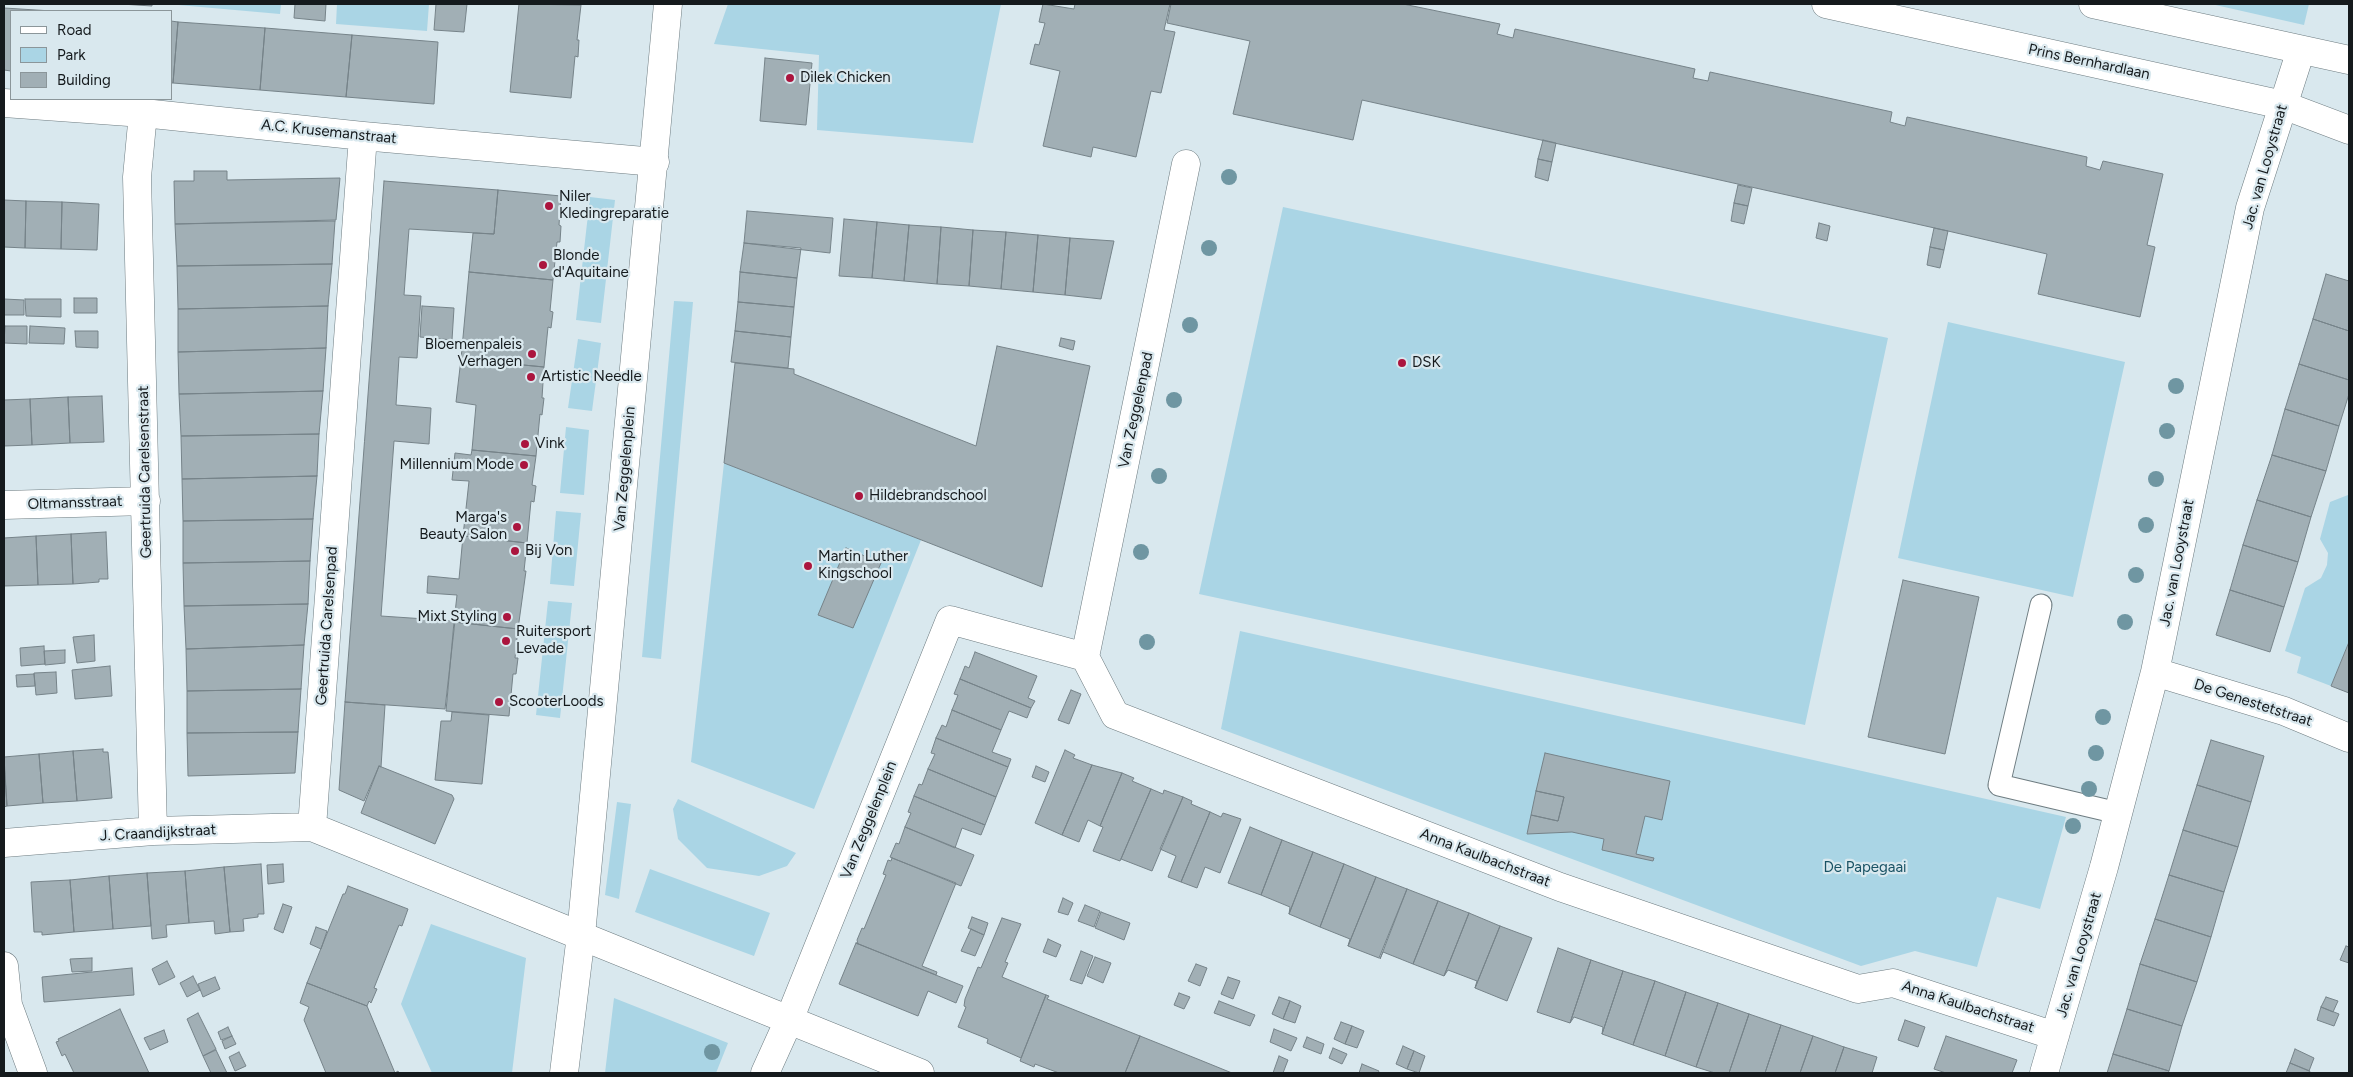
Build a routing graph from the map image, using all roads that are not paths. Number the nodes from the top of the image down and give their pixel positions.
1 (668, 4) edge
2 (1826, 4) edge
3 (2093, 4) edge
4 (2301, 50) junction
5 (2349, 60) edge
6 (4, 104) edge
7 (2283, 105) junction
8 (143, 113) junction
9 (2349, 130) edge
10 (363, 136) junction
11 (655, 162) junction
12 (1186, 164) dead end
13 (146, 501) junction
14 (4, 505) edge
15 (2041, 605) dead end
16 (1085, 657) junction
17 (2155, 672) junction
18 (2349, 738) edge
19 (2118, 813) junction
20 (312, 827) junction
21 (153, 831) junction
22 (4, 843) edge
23 (581, 935) junction
24 (4, 966) edge
25 (789, 1020) junction
26 (2055, 1036) junction
27 (33, 1073) edge
28 (564, 1073) edge
29 (765, 1073) edge
30 (920, 1073) edge
31 (2044, 1073) edge

1 - 11 street, Van Zeggelenplein
2 - 7 street, Prins Bernhardlaan
3 - 4 street
4 - 5 street
4 - 7 street, Jac. van Looystraat
6 - 8 street, A.C. Krusemanstraat
7 - 9 street, Prins Bernhardlaan
7 - 17 street, Jac. van Looystraat
8 - 10 street, A.C. Krusemanstraat
8 - 13 street, Geertruida Carelsenstraat
10 - 11 street, A.C. Krusemanstraat
10 - 20 street, Geertruida Carelsenpad
11 - 23 street, Van Zeggelenplein
12 - 16 street, Van Zeggelenpad
13 - 14 street, Oltmansstraat
13 - 21 street, Geertruida Carelsenstraat
15 - 19 lane
16 - 25 street, Van Zeggelenplein
16 - 26 street, Anna Kaulbachstraat
17 - 18 street, De Genestetstraat
17 - 19 street, Jac. van Looystraat
19 - 26 street, Jac. van Looystraat
20 - 21 street, J. Craandijkstraat
20 - 23 street
21 - 22 street, J. Craandijkstraat
23 - 25 street
23 - 28 street, Van Zeggelenplein
24 - 27 street
25 - 29 street, Van Zeggelenplein
25 - 30 street
26 - 31 street, Jac. van Looystraat

